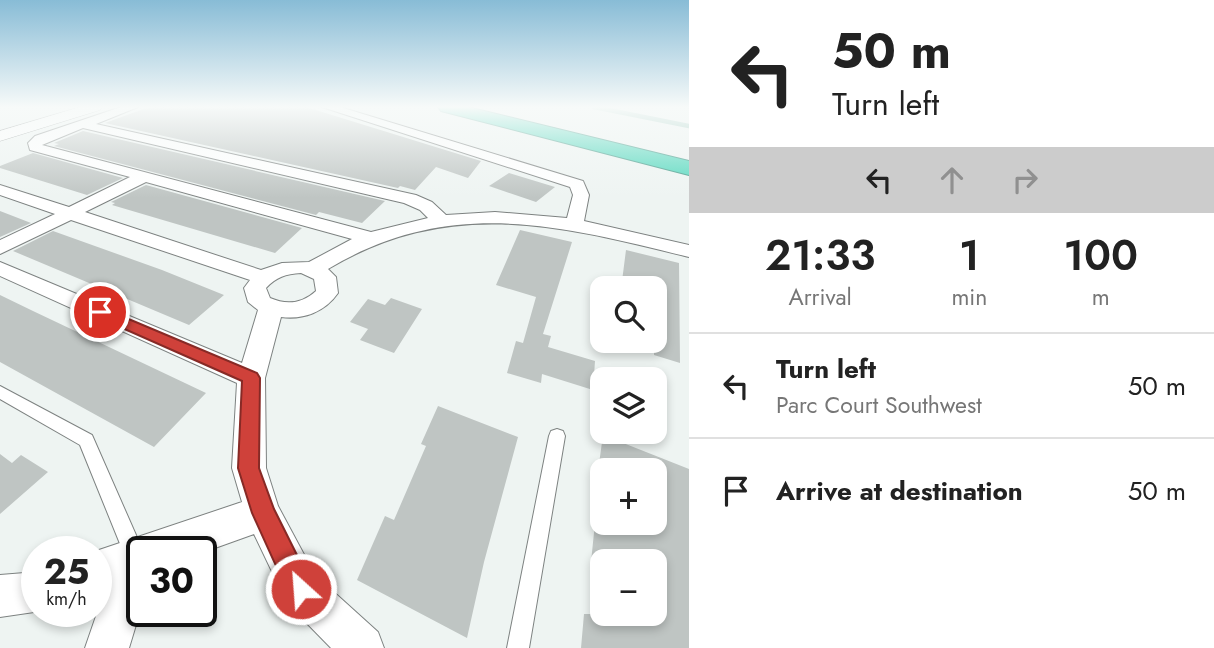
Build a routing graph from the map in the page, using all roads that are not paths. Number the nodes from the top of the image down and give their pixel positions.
1 (45, 137) edge
2 (140, 137) edge
3 (429, 137) edge
4 (567, 137) edge
5 (626, 137) edge
6 (689, 152) edge
7 (689, 168) edge
8 (145, 176) junction
9 (0, 190) edge
10 (71, 214) junction
11 (441, 220) junction
12 (575, 223) junction
13 (371, 238) junction
14 (0, 248) edge
15 (689, 251) edge
16 (0, 268) edge
17 (312, 269) junction
18 (266, 293) junction
19 (251, 378) junction
20 (0, 392) edge
21 (557, 436) dead end
22 (264, 513) junction
23 (134, 536) edge
24 (198, 536) edge
25 (21, 594) edge
26 (0, 596) edge
27 (126, 600) edge
28 (107, 648) edge
29 (362, 648) edge
30 (518, 648) edge

1 - 8 street
2 - 11 street
3 - 12 street
4 - 7 highway
5 - 6 highway
8 - 10 street
8 - 13 street
9 - 10 street
10 - 14 street
10 - 18 street
11 - 12 street
11 - 13 street
12 - 15 street
13 - 17 street
16 - 19 street
17 - 18 street
17 - 18 street
18 - 19 street
19 - 22 street
20 - 23 lane
21 - 30 lane
22 - 24 street
22 - 29 street
25 - 26 street
27 - 28 street

